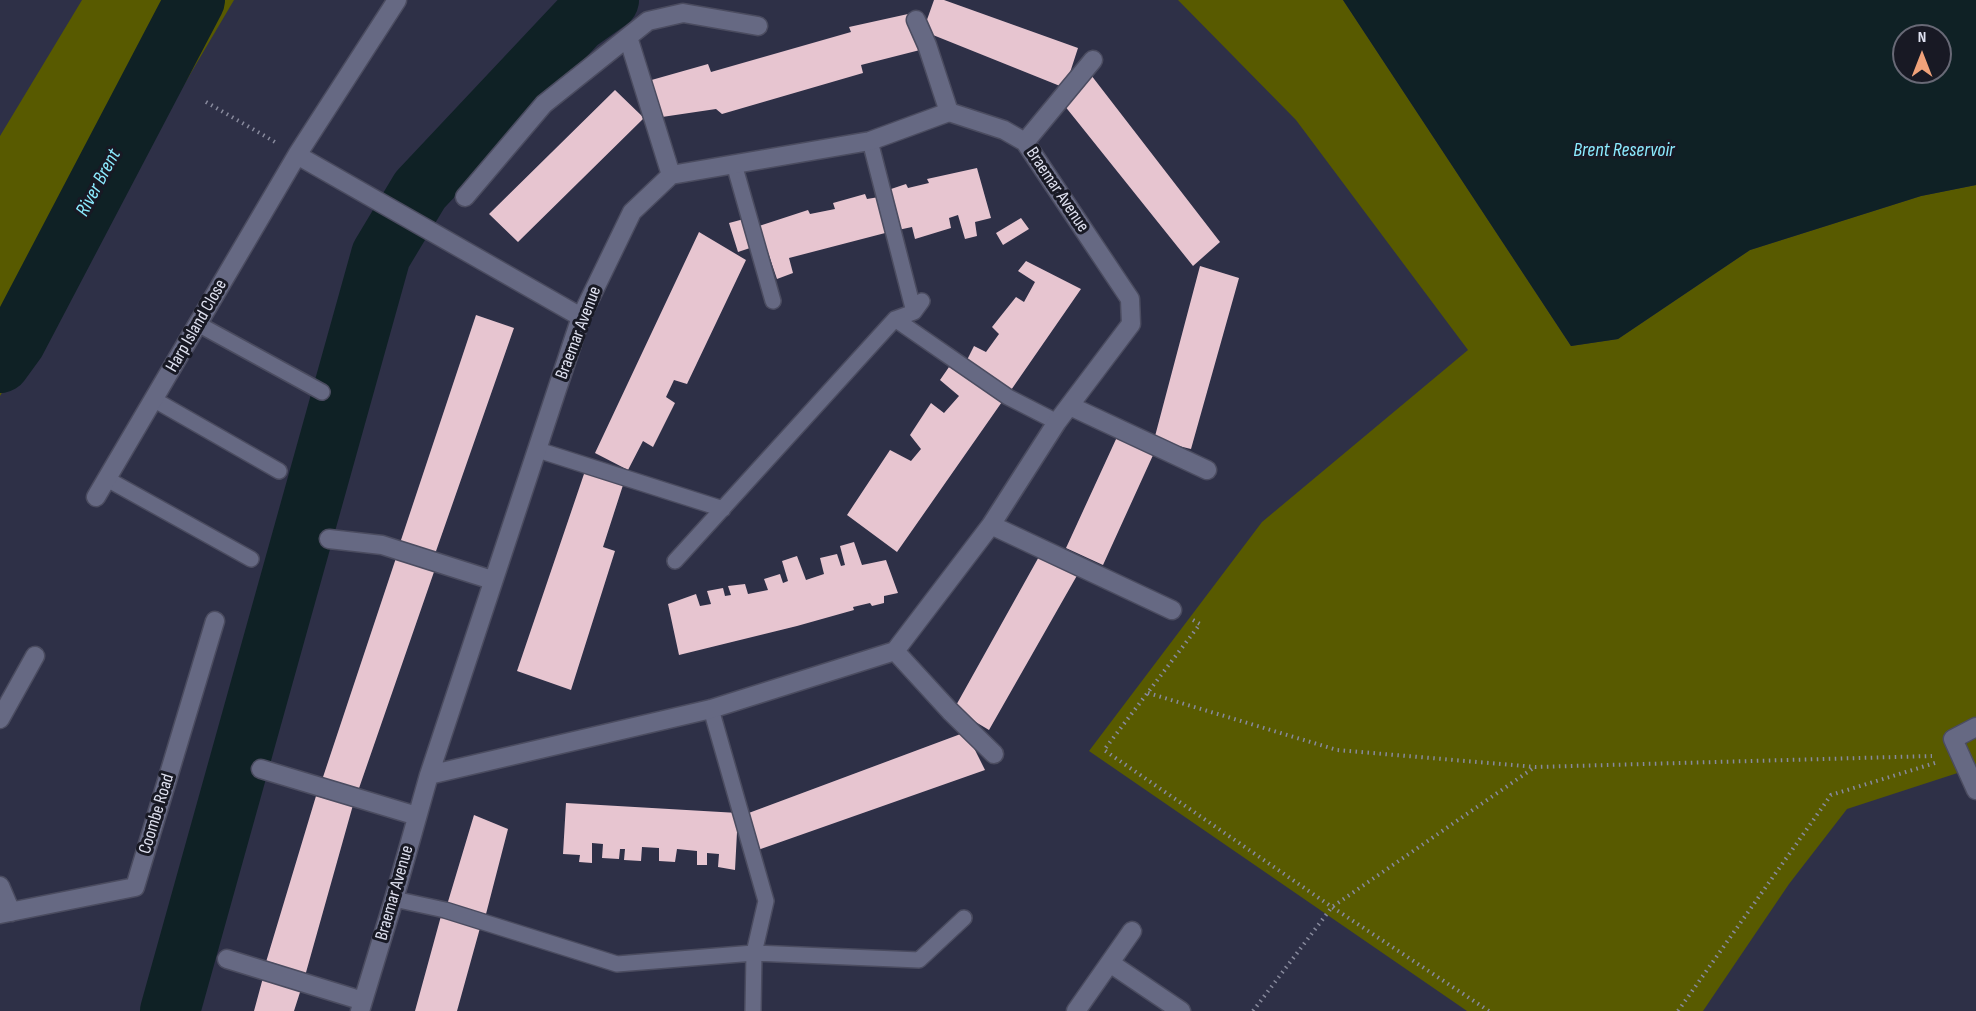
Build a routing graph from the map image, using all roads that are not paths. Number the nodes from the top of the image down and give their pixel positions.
1 (397, 0) edge
2 (916, 20) dead end
3 (758, 26) dead end
4 (628, 37) junction
5 (1093, 60) dead end
6 (950, 112) junction
7 (870, 141) junction
8 (1025, 142) junction
9 (297, 155) junction
10 (734, 164) junction
11 (671, 176) junction
12 (465, 197) dead end
13 (773, 301) dead end
14 (581, 317) junction
15 (895, 319) junction
16 (198, 324) junction
17 (322, 392) dead end
18 (153, 399) junction
19 (1070, 406) junction
20 (1057, 422) junction
21 (538, 450) junction
22 (1207, 470) dead end
23 (279, 471) dead end
24 (106, 479) junction
25 (96, 497) dead end
26 (723, 509) junction
27 (991, 525) junction
28 (328, 539) dead end
29 (251, 559) dead end
30 (675, 561) dead end
31 (492, 580) junction
32 (1172, 610) road end
33 (215, 621) dead end
34 (895, 651) junction
35 (36, 656) dead end
36 (711, 709) junction
37 (0, 719) edge
38 (1976, 727) edge
39 (994, 753) dead end
40 (261, 769) dead end
41 (429, 775) junction
42 (1976, 790) edge
43 (417, 816) junction
44 (0, 886) edge
45 (394, 899) junction
46 (5, 913) edge
47 (964, 918) dead end
48 (1132, 931) dead end
49 (754, 953) junction
50 (227, 959) dead end
51 (1110, 963) junction
52 (361, 1006) edge
53 (753, 1011) edge
54 (1076, 1011) edge
55 (1181, 1011) edge

1 - 9 street, Harp Island Close
2 - 6 street
3 - 4 street
4 - 11 street
4 - 12 street
5 - 8 street
6 - 7 street
6 - 8 street, Braemar Avenue
7 - 10 street
7 - 15 lane
8 - 19 street, Braemar Avenue
9 - 14 street
9 - 16 street, Harp Island Close
10 - 11 street
10 - 13 lane
11 - 14 street, Braemar Avenue
14 - 21 street, Braemar Avenue
15 - 20 lane
15 - 26 lane
16 - 17 lane
16 - 18 street, Harp Island Close
18 - 23 lane
18 - 24 street, Harp Island Close
19 - 20 street, Braemar Avenue
19 - 22 street
20 - 27 street, Braemar Avenue
21 - 26 lane
21 - 31 street, Braemar Avenue
24 - 25 street, Harp Island Close
24 - 29 lane
26 - 30 lane
27 - 32 street
27 - 34 street, Braemar Avenue
28 - 31 street
31 - 41 street, Braemar Avenue
33 - 46 street, Coombe Road
34 - 36 street
34 - 39 street
35 - 37 street
36 - 41 street
36 - 49 lane
38 - 42 street
40 - 43 street
41 - 43 street, Braemar Avenue
43 - 45 street, Braemar Avenue
44 - 46 street, Coombe Road
45 - 49 lane
45 - 52 street, Braemar Avenue
47 - 49 lane
48 - 51 street
49 - 53 lane
50 - 52 street
51 - 54 street
51 - 55 street

